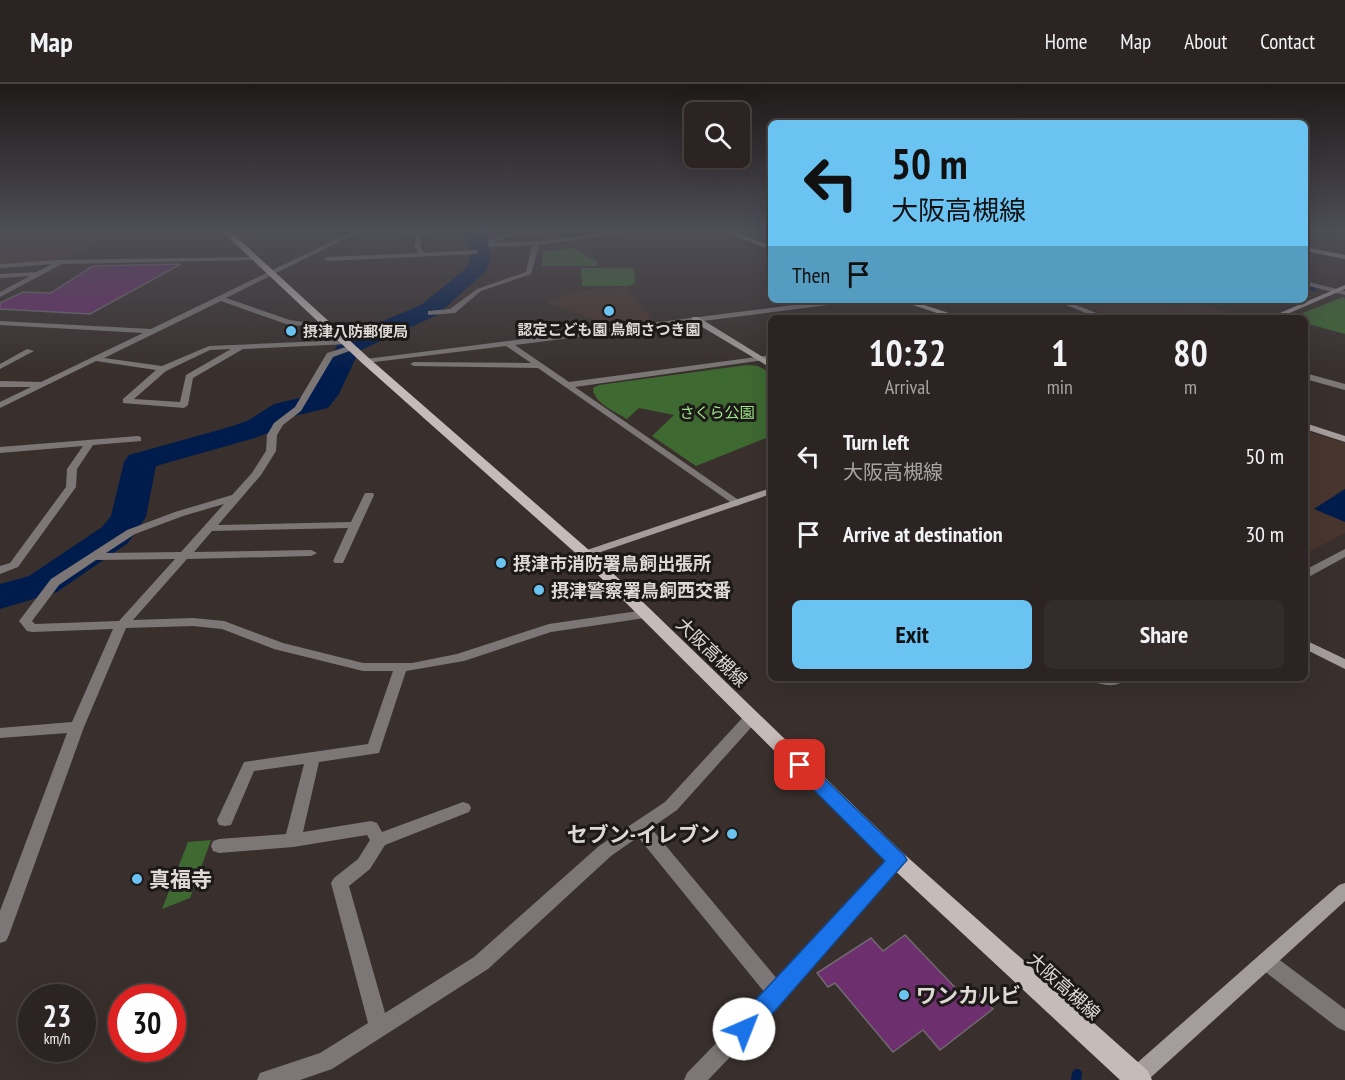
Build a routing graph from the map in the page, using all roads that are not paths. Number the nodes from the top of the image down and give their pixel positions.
1 (31, 278) edge
2 (258, 278) edge
3 (278, 278) edge
4 (513, 278) edge
5 (1308, 284) edge
6 (1343, 290) edge
7 (1, 294) edge
8 (220, 298) junction
9 (826, 303) edge
10 (912, 303) edge
11 (1066, 303) edge
12 (431, 313) dead end
13 (950, 315) edge
14 (1097, 315) edge
15 (1280, 315) edge
16 (694, 319) junction
17 (0, 323) edge
18 (331, 328) junction
19 (153, 331) junction
20 (507, 343) junction
21 (349, 344) junction
22 (241, 347) junction
23 (472, 347) junction
24 (30, 351) dead end
25 (768, 357) edge
26 (95, 359) junction
27 (758, 359) junction
28 (366, 361) junction
29 (414, 364) dead end
30 (768, 364) edge
31 (466, 365) junction
32 (541, 366) junction
33 (0, 367) edge
34 (163, 369) junction
35 (1308, 377) edge
36 (0, 384) edge
37 (44, 384) junction
38 (568, 385) junction
39 (1345, 387) edge
40 (0, 405) edge
41 (1308, 427) edge
42 (138, 439) dead end
43 (1345, 439) edge
44 (90, 443) junction
45 (0, 450) edge
46 (768, 492) edge
47 (369, 495) dead end
48 (238, 497) junction
49 (736, 503) junction
50 (355, 525) junction
51 (210, 528) junction
52 (1345, 552) edge
53 (311, 553) dead end
54 (585, 554) junction
55 (186, 555) junction
56 (96, 556) junction
57 (339, 561) dead end
58 (0, 570) edge
59 (1308, 573) edge
60 (645, 614) junction
61 (121, 626) junction
62 (1308, 646) edge
63 (1345, 665) edge
64 (401, 667) junction
65 (751, 718) junction
66 (77, 727) junction
67 (0, 733) edge
68 (313, 758) junction
69 (463, 808) dead end
70 (225, 820) dead end
71 (640, 827) junction
72 (293, 840) junction
73 (379, 840) junction
74 (219, 846) dead end
75 (897, 860) junction
76 (1345, 890) edge
77 (0, 935) edge
78 (1266, 961) junction
79 (778, 994) junction
80 (1345, 1022) edge
81 (380, 1027) junction
82 (1138, 1078) edge
83 (267, 1080) edge
84 (694, 1080) edge

1 - 7 street
2 - 8 street
3 - 18 main road, 大阪高槻線
4 - 12 street
5 - 6 street
6 - 15 street
8 - 18 street
8 - 19 street
9 - 16 street
10 - 13 street
11 - 14 street
16 - 20 street
16 - 27 street
17 - 19 street
18 - 21 main road, 大阪高槻線
19 - 26 street
20 - 23 street
20 - 32 street
21 - 22 street
21 - 28 main road, 大阪高槻線
21 - 48 street
22 - 34 street
22 - 34 street
23 - 28 street
23 - 31 street
24 - 33 street
25 - 27 street
26 - 34 street
26 - 37 street
27 - 30 street
27 - 38 street
28 - 54 main road, 大阪高槻線
29 - 31 street
31 - 32 street
32 - 38 street
35 - 39 street
36 - 37 street
37 - 40 street
38 - 49 street
41 - 43 street
42 - 44 street
44 - 45 street
44 - 58 street
46 - 49 street
47 - 50 street
48 - 51 street
48 - 56 street
49 - 54 street
50 - 51 street
50 - 57 street
51 - 55 street
52 - 59 street
53 - 55 street
54 - 60 main road, 大阪高槻線
55 - 56 street
55 - 61 street
56 - 61 street
60 - 64 street
60 - 65 main road, 大阪高槻線
61 - 64 street
61 - 66 street
62 - 63 street
64 - 68 street
65 - 71 street
65 - 75 main road, 大阪高槻線
66 - 67 street
66 - 77 street
68 - 70 street
68 - 72 street
69 - 73 street
71 - 79 street
71 - 81 street
72 - 73 street
72 - 74 street
73 - 81 street
75 - 79 street
75 - 82 main road, 大阪高槻線
76 - 78 street
78 - 80 street
78 - 82 street
79 - 84 street
81 - 83 street

